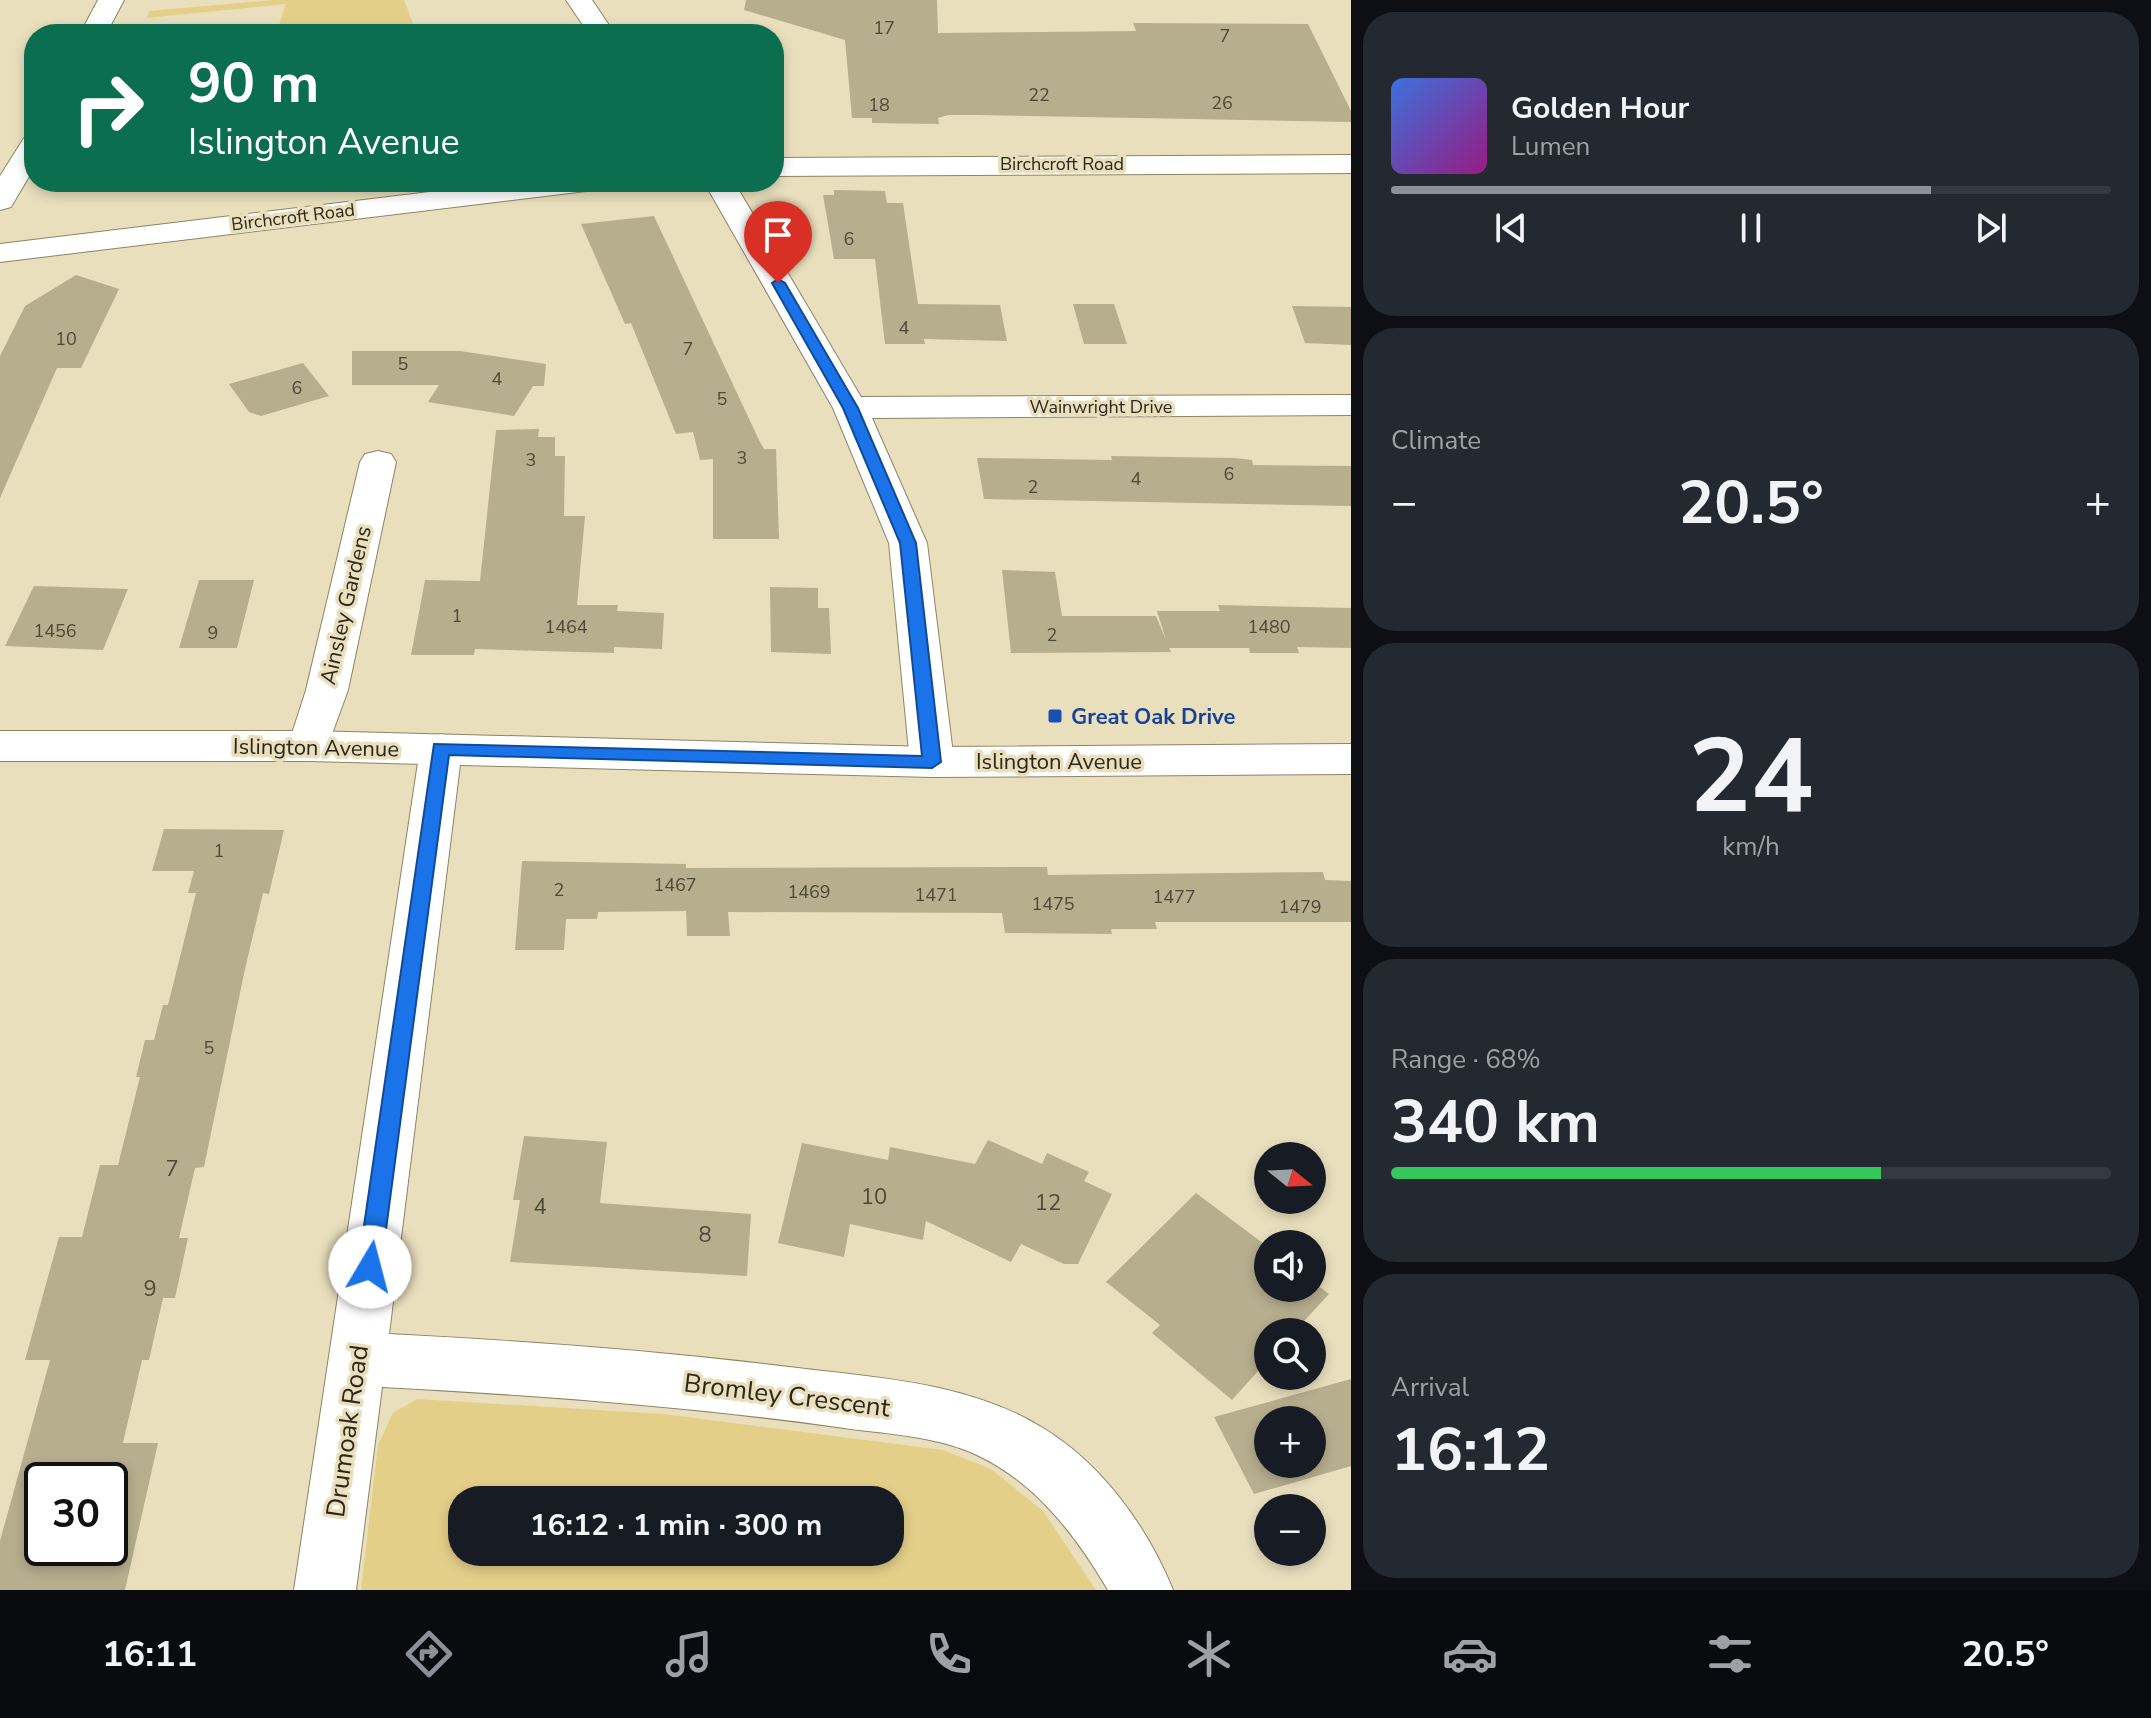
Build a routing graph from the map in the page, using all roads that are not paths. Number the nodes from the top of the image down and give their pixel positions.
1 (111, 0) edge
2 (579, 0) edge
3 (98, 24) edge
4 (595, 24) edge
5 (24, 161) edge
6 (1351, 164) edge
7 (784, 167) edge
8 (503, 192) edge
9 (725, 192) edge
10 (0, 201) edge
11 (0, 253) edge
12 (1351, 405) edge
13 (850, 408) junction
14 (378, 462) dead end
15 (0, 746) edge
16 (309, 746) junction
17 (441, 749) junction
18 (1351, 759) edge
19 (932, 762) junction
20 (357, 1359) junction
21 (325, 1590) edge
22 (1142, 1590) edge

1 - 3 street
2 - 4 street
5 - 10 street
6 - 7 street, Birchcroft Road
8 - 11 street, Birchcroft Road
9 - 13 street
12 - 13 street, Wainwright Drive
13 - 19 street
14 - 16 street, Ainsley Gardens
15 - 16 street, Islington Avenue
16 - 17 street, Islington Avenue
17 - 19 street, Islington Avenue
17 - 20 street, Drumoak Road
18 - 19 street, Islington Avenue
20 - 21 street, Drumoak Road
20 - 22 street, Bromley Crescent

